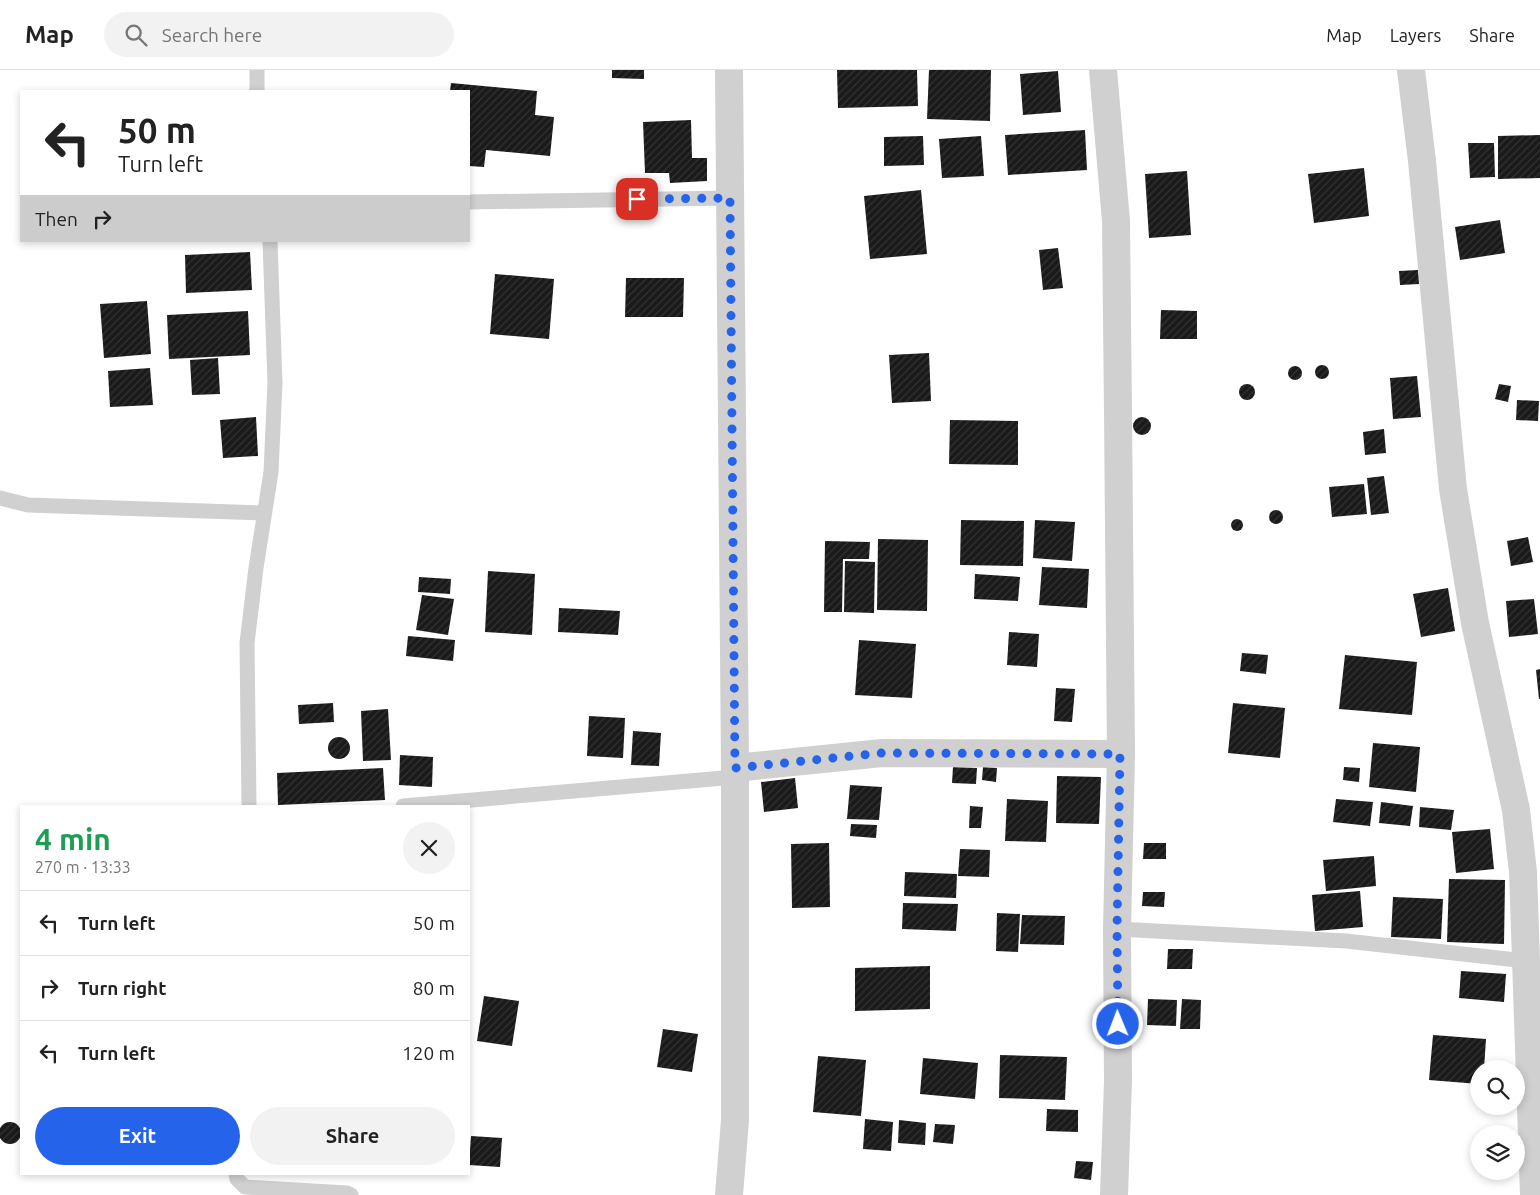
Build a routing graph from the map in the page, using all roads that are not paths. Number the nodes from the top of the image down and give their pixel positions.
1 (257, 70) edge
2 (729, 70) edge
3 (1103, 70) edge
4 (1411, 70) edge
5 (258, 90) edge
6 (730, 198) junction
7 (470, 202) edge
8 (270, 242) edge
9 (0, 498) edge
10 (263, 514) junction
11 (1120, 754) junction
12 (735, 773) junction
13 (249, 805) edge
14 (413, 805) edge
15 (1117, 929) junction
16 (1526, 961) junction
17 (236, 1175) edge
18 (351, 1195) edge
19 (729, 1195) edge
20 (1114, 1195) edge
21 (1534, 1195) edge

1 - 5 lane
2 - 6 street
3 - 11 street
4 - 16 street
6 - 7 lane
6 - 12 street
8 - 10 lane
9 - 10 lane
10 - 13 lane
11 - 12 street
11 - 15 street
12 - 14 lane
12 - 19 street
15 - 16 lane
15 - 20 street
16 - 21 street
17 - 18 lane

